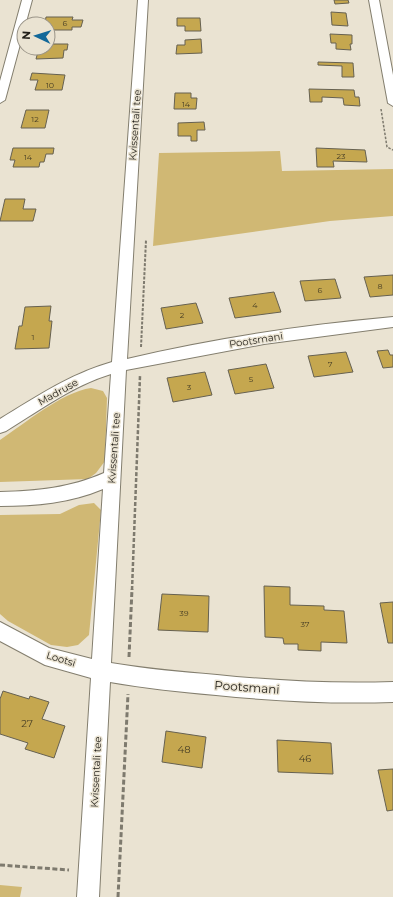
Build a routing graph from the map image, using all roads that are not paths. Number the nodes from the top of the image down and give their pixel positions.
1 (27, 0) edge
2 (143, 0) edge
3 (374, 0) edge
4 (391, 77) edge
5 (0, 100) edge
6 (393, 103) edge
7 (393, 322) edge
8 (120, 365) junction
9 (0, 427) edge
10 (112, 478) junction
11 (0, 499) edge
12 (0, 631) edge
13 (102, 670) junction
14 (393, 692) edge
15 (88, 897) edge

1 - 5 street
2 - 8 street, Kvissentali tee
3 - 4 street
4 - 6 street
7 - 8 street, Pootsmani
8 - 9 street, Madruse
8 - 10 street, Kvissentali tee
10 - 11 street
10 - 13 street, Kvissentali tee
12 - 13 street, Lootsi
13 - 14 street, Pootsmani
13 - 15 street, Kvissentali tee

